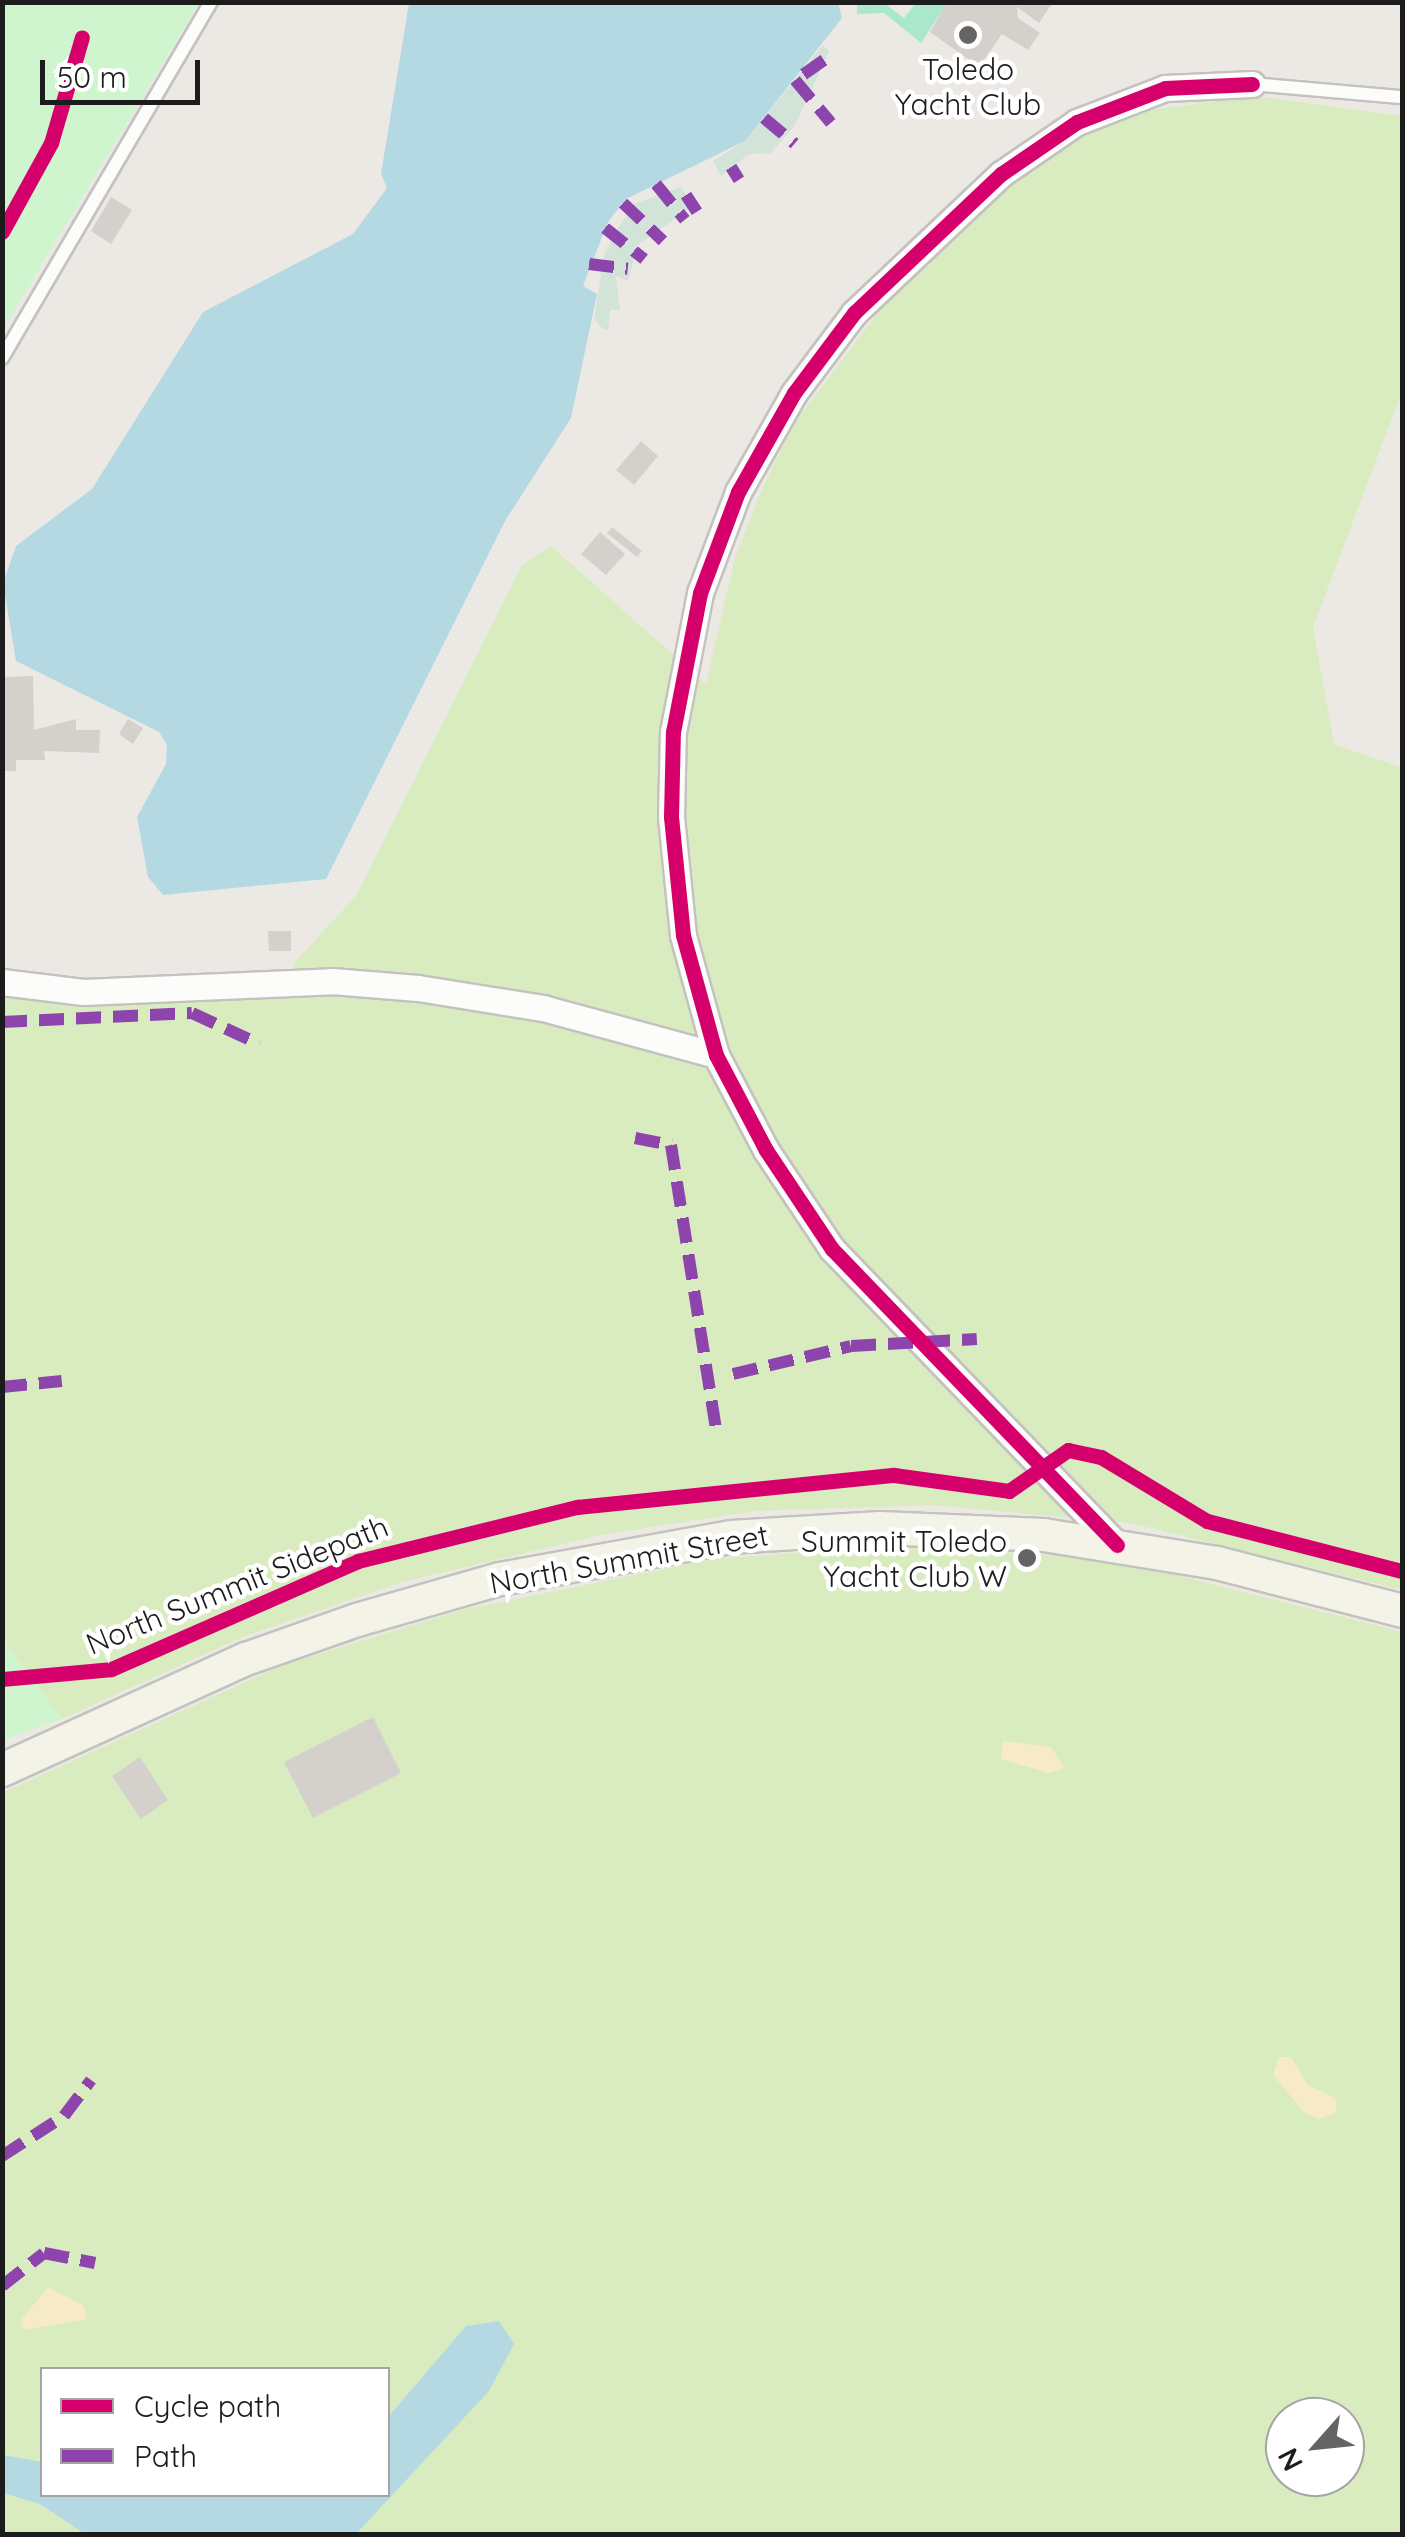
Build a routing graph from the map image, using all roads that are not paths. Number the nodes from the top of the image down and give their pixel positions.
1 (210, 2) edge
2 (1252, 84) joint
3 (1402, 97) edge
4 (2, 358) edge
5 (2, 982) edge
6 (716, 1055) junction
7 (1118, 1544) junction
8 (1402, 1610) edge
9 (2, 1770) edge

1 - 4 lane
2 - 3 lane
2 - 6 street
5 - 6 street
6 - 7 street
7 - 8 main road, North Summit Street
7 - 9 main road, North Summit Street

